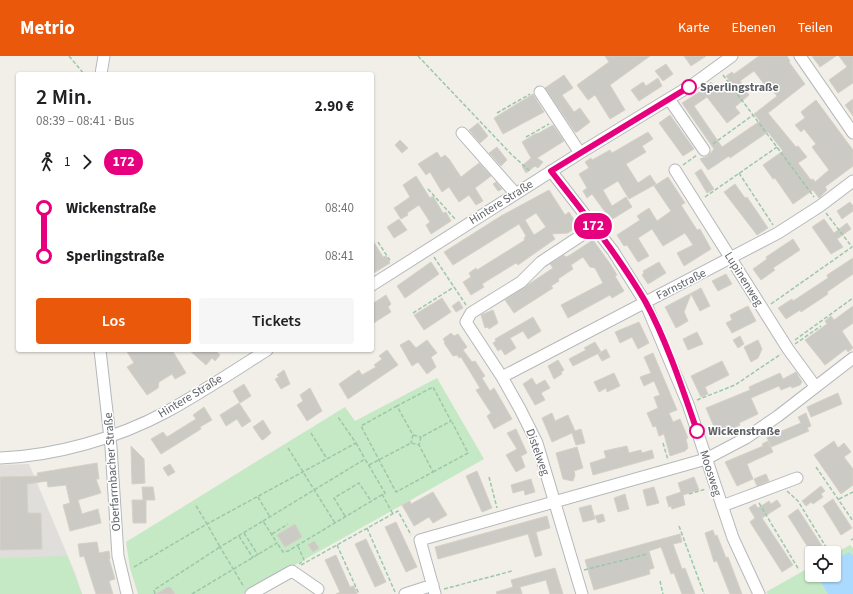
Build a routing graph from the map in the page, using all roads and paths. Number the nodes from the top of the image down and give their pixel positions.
1 (69, 56) edge
2 (104, 56) edge
3 (418, 56) edge
4 (732, 56) edge
5 (800, 56) edge
6 (717, 67) junction
7 (82, 72) edge
8 (101, 72) edge
9 (540, 92) joint
10 (669, 99) junction
11 (497, 113) dead end
12 (753, 115) junction
13 (558, 118) junction
14 (462, 133) dead end
15 (853, 133) edge
16 (526, 137) dead end
17 (777, 147) junction
18 (704, 150) junction
19 (580, 153) junction
20 (675, 170) joint
21 (551, 171) junction
22 (739, 173) junction
23 (538, 179) junction
24 (853, 181) edge
25 (428, 189) dead end
26 (516, 193) junction
27 (696, 203) junction
28 (820, 206) junction
29 (461, 227) junction
30 (594, 227) junction
31 (778, 233) junction
32 (378, 242) dead end
33 (429, 248) junction
34 (731, 258) junction
35 (396, 270) junction
36 (374, 284) edge
37 (454, 287) junction
38 (853, 298) edge
39 (645, 302) junction
40 (763, 310) junction
41 (413, 313) dead end
42 (468, 318) junction
43 (821, 326) dead end
44 (787, 348) junction
45 (100, 352) edge
46 (264, 352) edge
47 (853, 358) edge
48 (502, 376) junction
49 (815, 386) junction
50 (688, 404) junction
51 (397, 406) junction
52 (338, 417) dead end
53 (451, 421) junction
54 (311, 433) dead end
55 (110, 435) junction
56 (413, 435) junction
57 (421, 437) junction
58 (356, 443) junction
59 (411, 443) junction
60 (663, 443) dead end
61 (419, 445) junction
62 (288, 448) dead end
63 (0, 458) edge
64 (327, 459) junction
65 (365, 459) junction
66 (706, 459) junction
67 (379, 460) junction
68 (369, 465) junction
69 (816, 467) dead end
70 (671, 469) junction
71 (303, 472) junction
72 (432, 472) junction
73 (489, 477) dead end
74 (797, 478) dead end
75 (780, 485) junction
76 (715, 486) junction
77 (315, 490) junction
78 (853, 492) edge
79 (382, 494) junction
80 (689, 494) dead end
81 (754, 495) junction
82 (258, 497) junction
83 (839, 499) junction
84 (371, 501) junction
85 (554, 501) junction
86 (195, 504) dead end
87 (722, 506) junction
88 (393, 514) junction
89 (346, 516) junction
90 (270, 517) junction
91 (500, 517) junction
92 (264, 521) junction
93 (853, 521) edge
94 (335, 523) junction
95 (207, 524) junction
96 (288, 524) dead end
97 (679, 526) dead end
98 (367, 528) junction
99 (244, 533) junction
100 (272, 534) junction
101 (239, 536) junction
102 (420, 540) junction
103 (277, 543) junction
104 (298, 545) junction
105 (337, 545) junction
106 (825, 546) edge
107 (220, 547) junction
108 (646, 554) dead end
109 (258, 555) junction
110 (253, 558) junction
111 (134, 567) dead end
112 (233, 569) junction
113 (799, 570) dead end
114 (292, 571) junction
115 (512, 571) dead end
116 (575, 573) junction
117 (660, 581) dead end
118 (318, 589) dead end
119 (434, 590) edge
120 (249, 593) edge
121 (127, 594) edge
122 (155, 594) edge
123 (192, 594) edge
124 (359, 594) edge
125 (396, 594) edge
126 (405, 594) edge
127 (582, 594) edge
128 (663, 594) edge
129 (704, 594) edge
130 (759, 594) edge

1 - 7 path
2 - 8 street
3 - 23 path
4 - 6 street, Hintere Straße
5 - 15 street
6 - 10 street, Hintere Straße
6 - 12 path
9 - 11 path
9 - 13 street
10 - 18 street
10 - 19 street, Hintere Straße
12 - 17 path
12 - 18 path
13 - 16 path
13 - 19 street
14 - 26 street
17 - 22 path
17 - 28 path
18 - 20 path
19 - 21 street, Hintere Straße
20 - 27 street, Lupinenweg
21 - 23 street, Hintere Straße
21 - 30 street, Moosweg
22 - 27 path
22 - 31 path
23 - 26 street, Hintere Straße
24 - 28 street, Farnstraße
25 - 29 path
26 - 29 street, Hintere Straße
27 - 34 street, Lupinenweg
28 - 31 street, Farnstraße
28 - 40 path
29 - 33 street, Hintere Straße
30 - 39 street, Moosweg
30 - 42 street
31 - 34 street, Farnstraße
32 - 35 path
33 - 35 street, Hintere Straße
33 - 37 path
34 - 39 street, Farnstraße
34 - 40 street, Lupinenweg
35 - 36 street, Hintere Straße
37 - 41 path
37 - 42 path
38 - 44 path
39 - 48 street, Farnstraße
39 - 50 street, Moosweg
40 - 44 street, Lupinenweg
42 - 48 street, Distelweg
43 - 44 path
44 - 49 street, Lupinenweg
44 - 50 path
45 - 55 street, Oberfarrnbacher Straße
46 - 55 street, Hintere Straße
47 - 49 street
48 - 85 street, Distelweg
49 - 66 street
50 - 66 street, Moosweg
51 - 53 path
51 - 56 path
51 - 67 path
52 - 58 path
53 - 57 path
53 - 72 path
54 - 64 path
55 - 63 street, Hintere Straße
55 - 121 street, Oberfarrnbacher Straße
56 - 57 path
56 - 59 path
57 - 61 path
58 - 64 path
58 - 65 path
59 - 61 path
59 - 67 path
60 - 70 path
61 - 72 path
62 - 71 path
64 - 71 path
65 - 68 path
65 - 77 path
66 - 70 street
66 - 76 street, Moosweg
67 - 68 path
67 - 72 path
68 - 79 path
69 - 83 path
70 - 85 street
71 - 77 path
71 - 82 path
73 - 91 path
74 - 75 street, Moosweg
75 - 81 street, Moosweg
75 - 106 path
76 - 80 path
76 - 87 street, Moosweg
77 - 90 path
77 - 94 path
78 - 83 path
79 - 84 path
79 - 88 path
81 - 87 street, Moosweg
81 - 113 path
82 - 90 path
82 - 95 path
83 - 93 path
84 - 89 path
84 - 89 path
85 - 91 street
85 - 116 street, Distelweg
86 - 95 path
87 - 130 street, Moosweg
88 - 98 path
88 - 102 path
89 - 94 path
90 - 92 path
91 - 102 street
92 - 99 path
92 - 100 path
94 - 104 path
95 - 107 path
95 - 111 path
96 - 100 path
97 - 129 path
98 - 105 path
98 - 125 path
99 - 101 path
99 - 109 path
100 - 103 path
101 - 107 path
101 - 110 path
102 - 119 street
103 - 104 path
103 - 109 path
104 - 114 path
105 - 114 path
105 - 124 path
107 - 112 path
107 - 122 path
108 - 116 path
109 - 110 path
110 - 112 path
112 - 120 path
112 - 123 path
114 - 118 street
114 - 120 street
115 - 119 path
116 - 127 street, Distelweg
117 - 128 path
119 - 126 street

